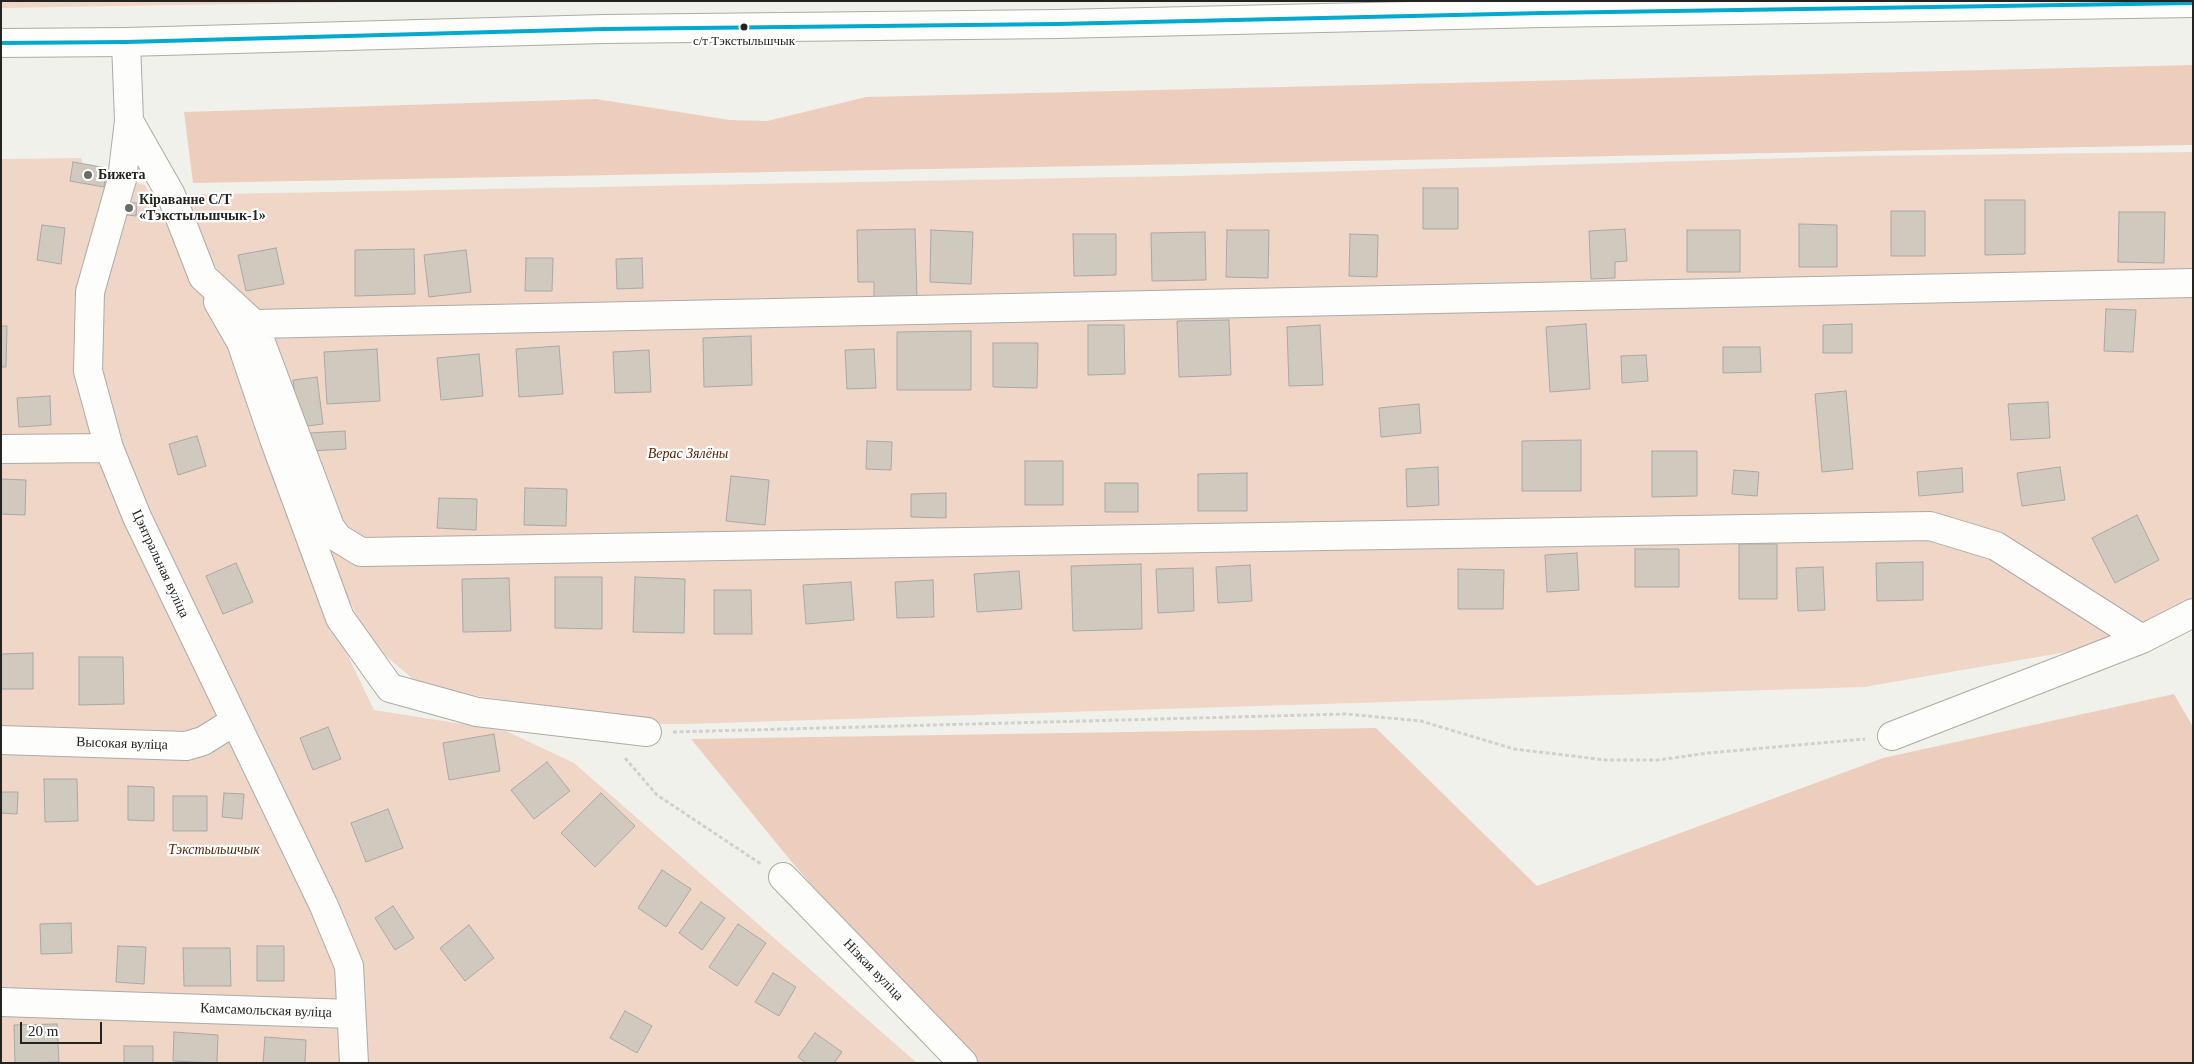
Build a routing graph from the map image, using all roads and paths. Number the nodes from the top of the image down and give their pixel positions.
1 (2193, 4) edge
2 (126, 42) junction
3 (1, 43) edge
4 (129, 122) junction
5 (203, 277) junction
6 (2193, 283) edge
7 (254, 324) junction
8 (109, 448) junction
9 (1, 449) edge
10 (2193, 613) edge
11 (2142, 639) junction
12 (235, 721) junction
13 (606, 726) junction
14 (647, 732) joint
15 (1892, 736) joint
16 (1, 740) edge
17 (782, 878) joint
18 (1, 1002) edge
19 (351, 1014) junction
20 (354, 1063) edge
21 (963, 1063) edge

1 - 2 main road
2 - 3 main road
2 - 4 main road, Цэнтральная вуліца
4 - 5 main road
4 - 8 main road, Цэнтральная вуліца
5 - 7 main road
5 - 13 main road
6 - 7 main road
7 - 11 main road
8 - 9 main road
8 - 12 main road, Цэнтральная вуліца
10 - 11 main road
11 - 15 main road
12 - 16 main road, Высокая вуліца
12 - 19 main road, Цэнтральная вуліца
13 - 14 main road
13 - 17 path
14 - 15 path
17 - 21 main road, Нізкая вуліца
18 - 19 main road, Камсамольская вуліца
19 - 20 main road, Цэнтральная вуліца

